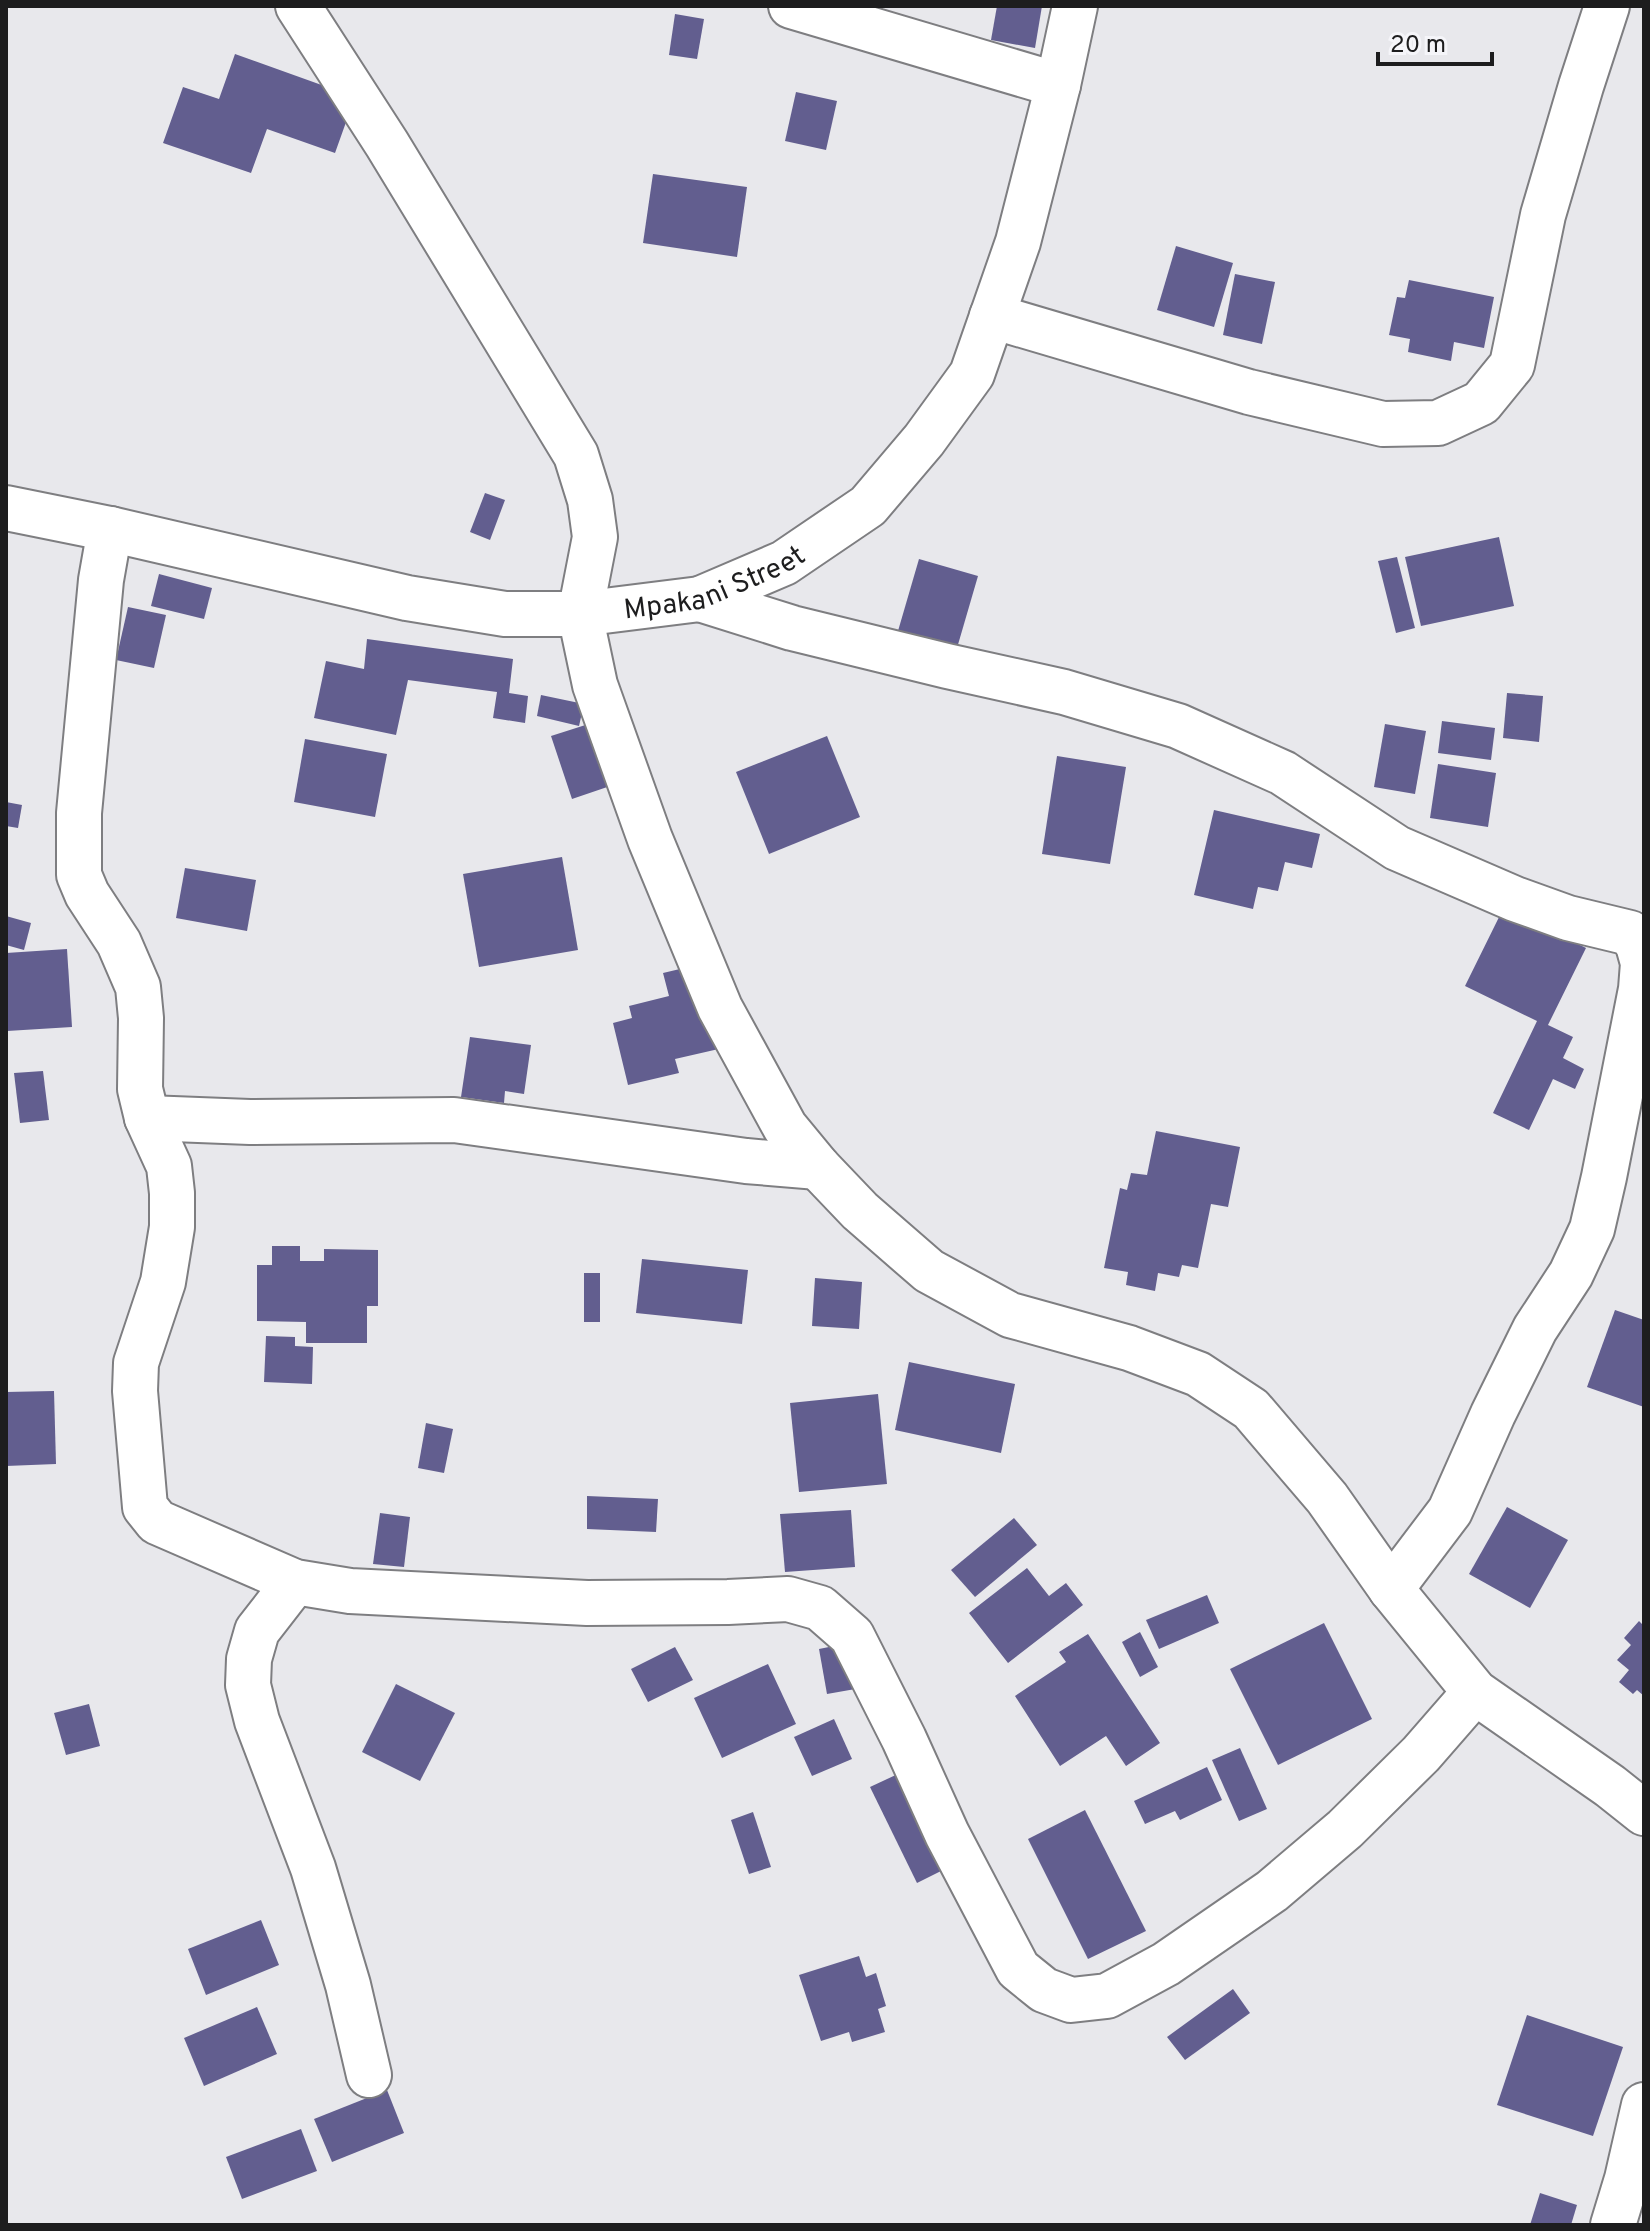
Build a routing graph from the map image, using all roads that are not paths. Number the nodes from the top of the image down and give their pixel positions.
1 (298, 6) edge
2 (791, 6) edge
3 (1075, 6) edge
4 (1607, 6) edge
5 (1058, 85) junction
6 (992, 316) junction
7 (6, 508) edge
8 (110, 529) junction
9 (700, 599) junction
10 (580, 614) junction
11 (1637, 932) edge
12 (147, 1118) junction
13 (818, 1167) junction
14 (295, 1582) junction
15 (1391, 1589) junction
16 (1475, 1692) junction
17 (1644, 1813) edge
18 (369, 2075) dead end
19 (1644, 2105) edge
20 (1613, 2225) edge

1 - 10 street
2 - 5 street
3 - 5 street, Mpakani Street
4 - 6 street
5 - 6 street, Mpakani Street
6 - 9 street, Mpakani Street
7 - 8 street, Mpakani Street
8 - 10 street, Mpakani Street
8 - 12 street
9 - 10 street, Mpakani Street
9 - 11 street
10 - 13 street
11 - 15 street
12 - 13 street
12 - 14 street
13 - 15 street
14 - 16 street
14 - 18 street
15 - 16 street
16 - 17 street
19 - 20 street

